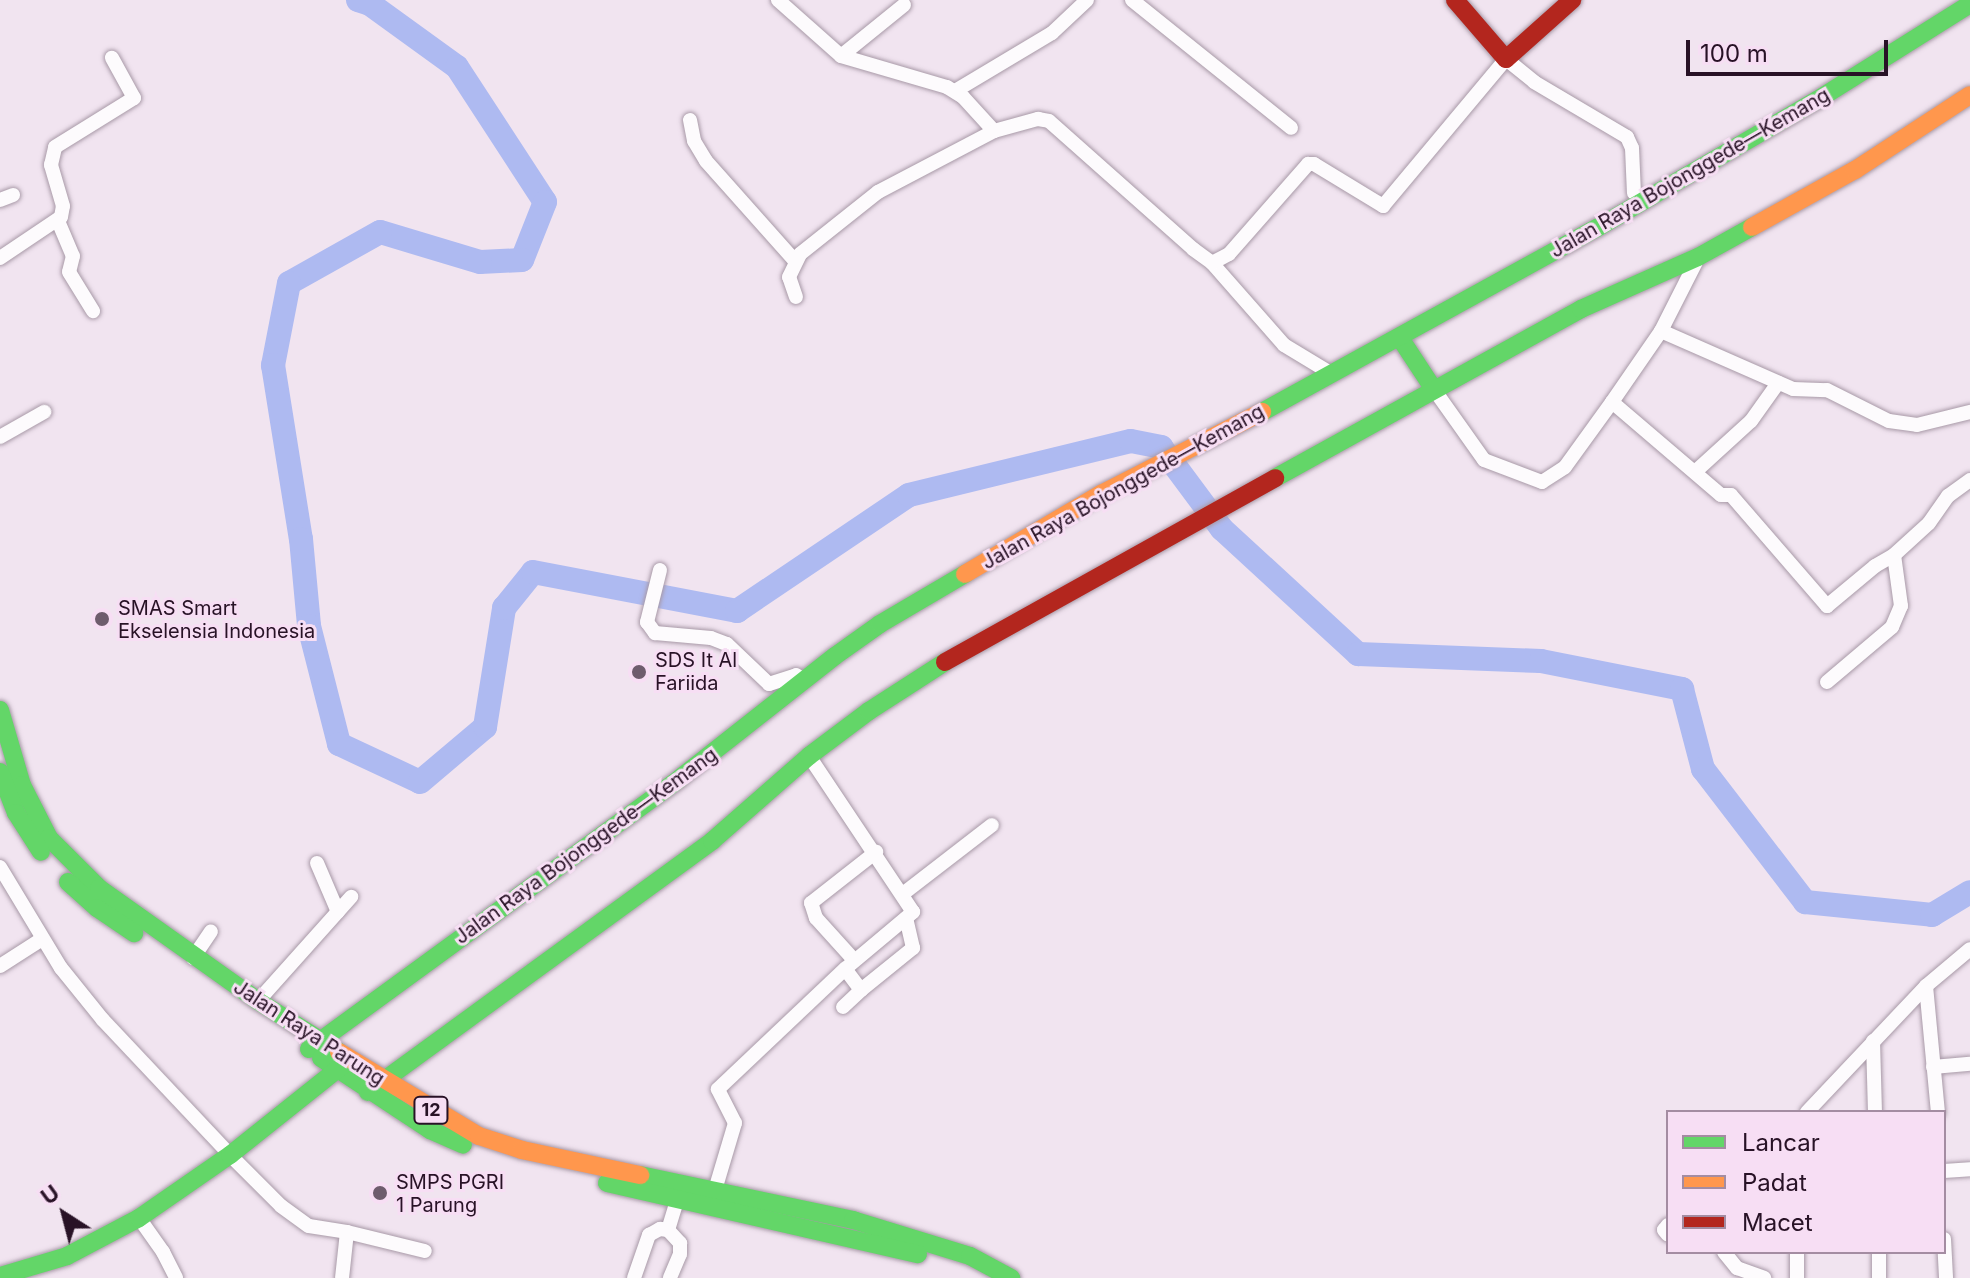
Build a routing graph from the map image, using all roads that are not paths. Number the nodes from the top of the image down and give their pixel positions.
1 (778, 0) edge
2 (1087, 0) edge
3 (1132, 0) edge
4 (1455, 0) edge
5 (1572, 0) edge
6 (1970, 4) edge
7 (904, 5) dead end
8 (841, 56) junction
9 (112, 58) dead end
10 (1506, 59) junction
11 (955, 91) junction
12 (1970, 95) edge
13 (690, 120) dead end
14 (1291, 128) dead end
15 (994, 131) junction
16 (1634, 193) dead end
17 (58, 221) junction
18 (1698, 257) junction
19 (0, 258) edge
20 (795, 261) junction
21 (1212, 263) junction
22 (796, 297) dead end
23 (93, 311) dead end
24 (1661, 331) junction
25 (1400, 338) junction
26 (1332, 374) junction
27 (1778, 383) junction
28 (1433, 388) junction
29 (1612, 402) junction
30 (44, 412) dead end
31 (1970, 412) edge
32 (0, 437) edge
33 (1696, 471) junction
34 (1970, 480) edge
35 (1894, 555) junction
36 (660, 570) dead end
37 (805, 680) junction
38 (1827, 682) dead end
39 (0, 710) edge
40 (809, 756) junction
41 (0, 772) edge
42 (8, 813) edge
43 (992, 825) dead end
44 (876, 852) junction
45 (317, 863) dead end
46 (0, 867) edge
47 (904, 893) junction
48 (351, 897) dead end
49 (338, 912) junction
50 (907, 921) junction
51 (211, 931) dead end
52 (42, 939) junction
53 (1970, 949) edge
54 (193, 958) junction
55 (850, 965) junction
56 (0, 966) edge
57 (1926, 986) junction
58 (861, 990) junction
59 (258, 1001) junction
60 (843, 1007) dead end
61 (1873, 1041) junction
62 (316, 1044) junction
63 (344, 1064) junction
64 (1970, 1064) edge
65 (1933, 1067) junction
66 (384, 1081) junction
67 (368, 1092) junction
68 (1809, 1110) edge
69 (1875, 1110) edge
70 (1938, 1110) edge
71 (233, 1152) junction
72 (1970, 1169) edge
73 (1946, 1171) edge
74 (680, 1189) junction
75 (715, 1190) junction
76 (139, 1218) junction
77 (664, 1230) junction
78 (347, 1232) junction
79 (425, 1251) dead end
80 (1725, 1254) edge
81 (1797, 1254) edge
82 (1879, 1254) edge
83 (1945, 1254) edge
84 (33, 1273) edge
85 (0, 1276) edge
86 (176, 1278) edge
87 (342, 1278) edge
88 (634, 1278) edge
89 (670, 1278) edge
90 (984, 1278) edge
91 (1011, 1278) edge
92 (1764, 1278) edge
93 (1797, 1278) edge
94 (1879, 1278) edge
95 (1946, 1278) edge

1 - 8 street
2 - 11 street
3 - 14 street
4 - 10 main road
5 - 10 main road
6 - 25 main road, Jalan Raya Bojonggede—Kemang
7 - 8 street
8 - 11 street
9 - 17 street
10 - 16 street
10 - 21 street
11 - 15 street
12 - 18 main road
13 - 20 street
15 - 20 street
15 - 21 street
17 - 19 street
17 - 23 street
18 - 24 street
18 - 28 main road
20 - 22 street
21 - 26 street
24 - 27 street
24 - 29 street
25 - 26 main road, Jalan Raya Bojonggede—Kemang
25 - 28 main road
26 - 37 main road, Jalan Raya Bojonggede—Kemang
27 - 31 street
27 - 33 street
28 - 29 street
28 - 40 main road
29 - 33 street
30 - 32 street
33 - 35 street
34 - 35 street
35 - 38 street
36 - 37 street
37 - 62 main road, Jalan Raya Bojonggede—Kemang
39 - 54 main road, Jalan Raya Parung / 12
40 - 44 street
40 - 66 main road
41 - 42 main road, Jalan Raya Parung / 12
42 - 62 main road, Jalan Raya Parung / 12
43 - 47 street
44 - 47 street
44 - 55 street
45 - 49 street
46 - 52 street
47 - 50 street
48 - 49 street
49 - 59 street
50 - 55 street
50 - 58 street
51 - 54 street
52 - 56 street
52 - 71 street
53 - 57 street
54 - 59 main road, Jalan Raya Parung / 12
55 - 58 street
55 - 75 street
57 - 61 street
57 - 65 street
58 - 60 street
59 - 62 main road, Jalan Raya Parung / 12
61 - 68 street
61 - 69 street
62 - 63 main road, Jalan Raya Parung / 12
63 - 66 main road, Jalan Raya Parung / 12
63 - 67 main road, Jalan Raya Parung / 12
63 - 71 main road
64 - 65 street
65 - 70 street
66 - 67 main road
66 - 74 main road, Jalan Raya Parung / 12
67 - 74 main road, Jalan Raya Parung / 12
71 - 76 main road
71 - 78 street
72 - 73 street
74 - 75 main road, Jalan Raya Parung / 12
74 - 77 street
74 - 90 main road, Jalan Raya Parung / 12
75 - 91 main road, Jalan Raya Parung / 12
76 - 84 main road
76 - 86 street
77 - 88 street
77 - 89 street
78 - 79 street
78 - 87 street
80 - 92 street
81 - 93 street
82 - 94 street
83 - 95 street
84 - 85 main road

